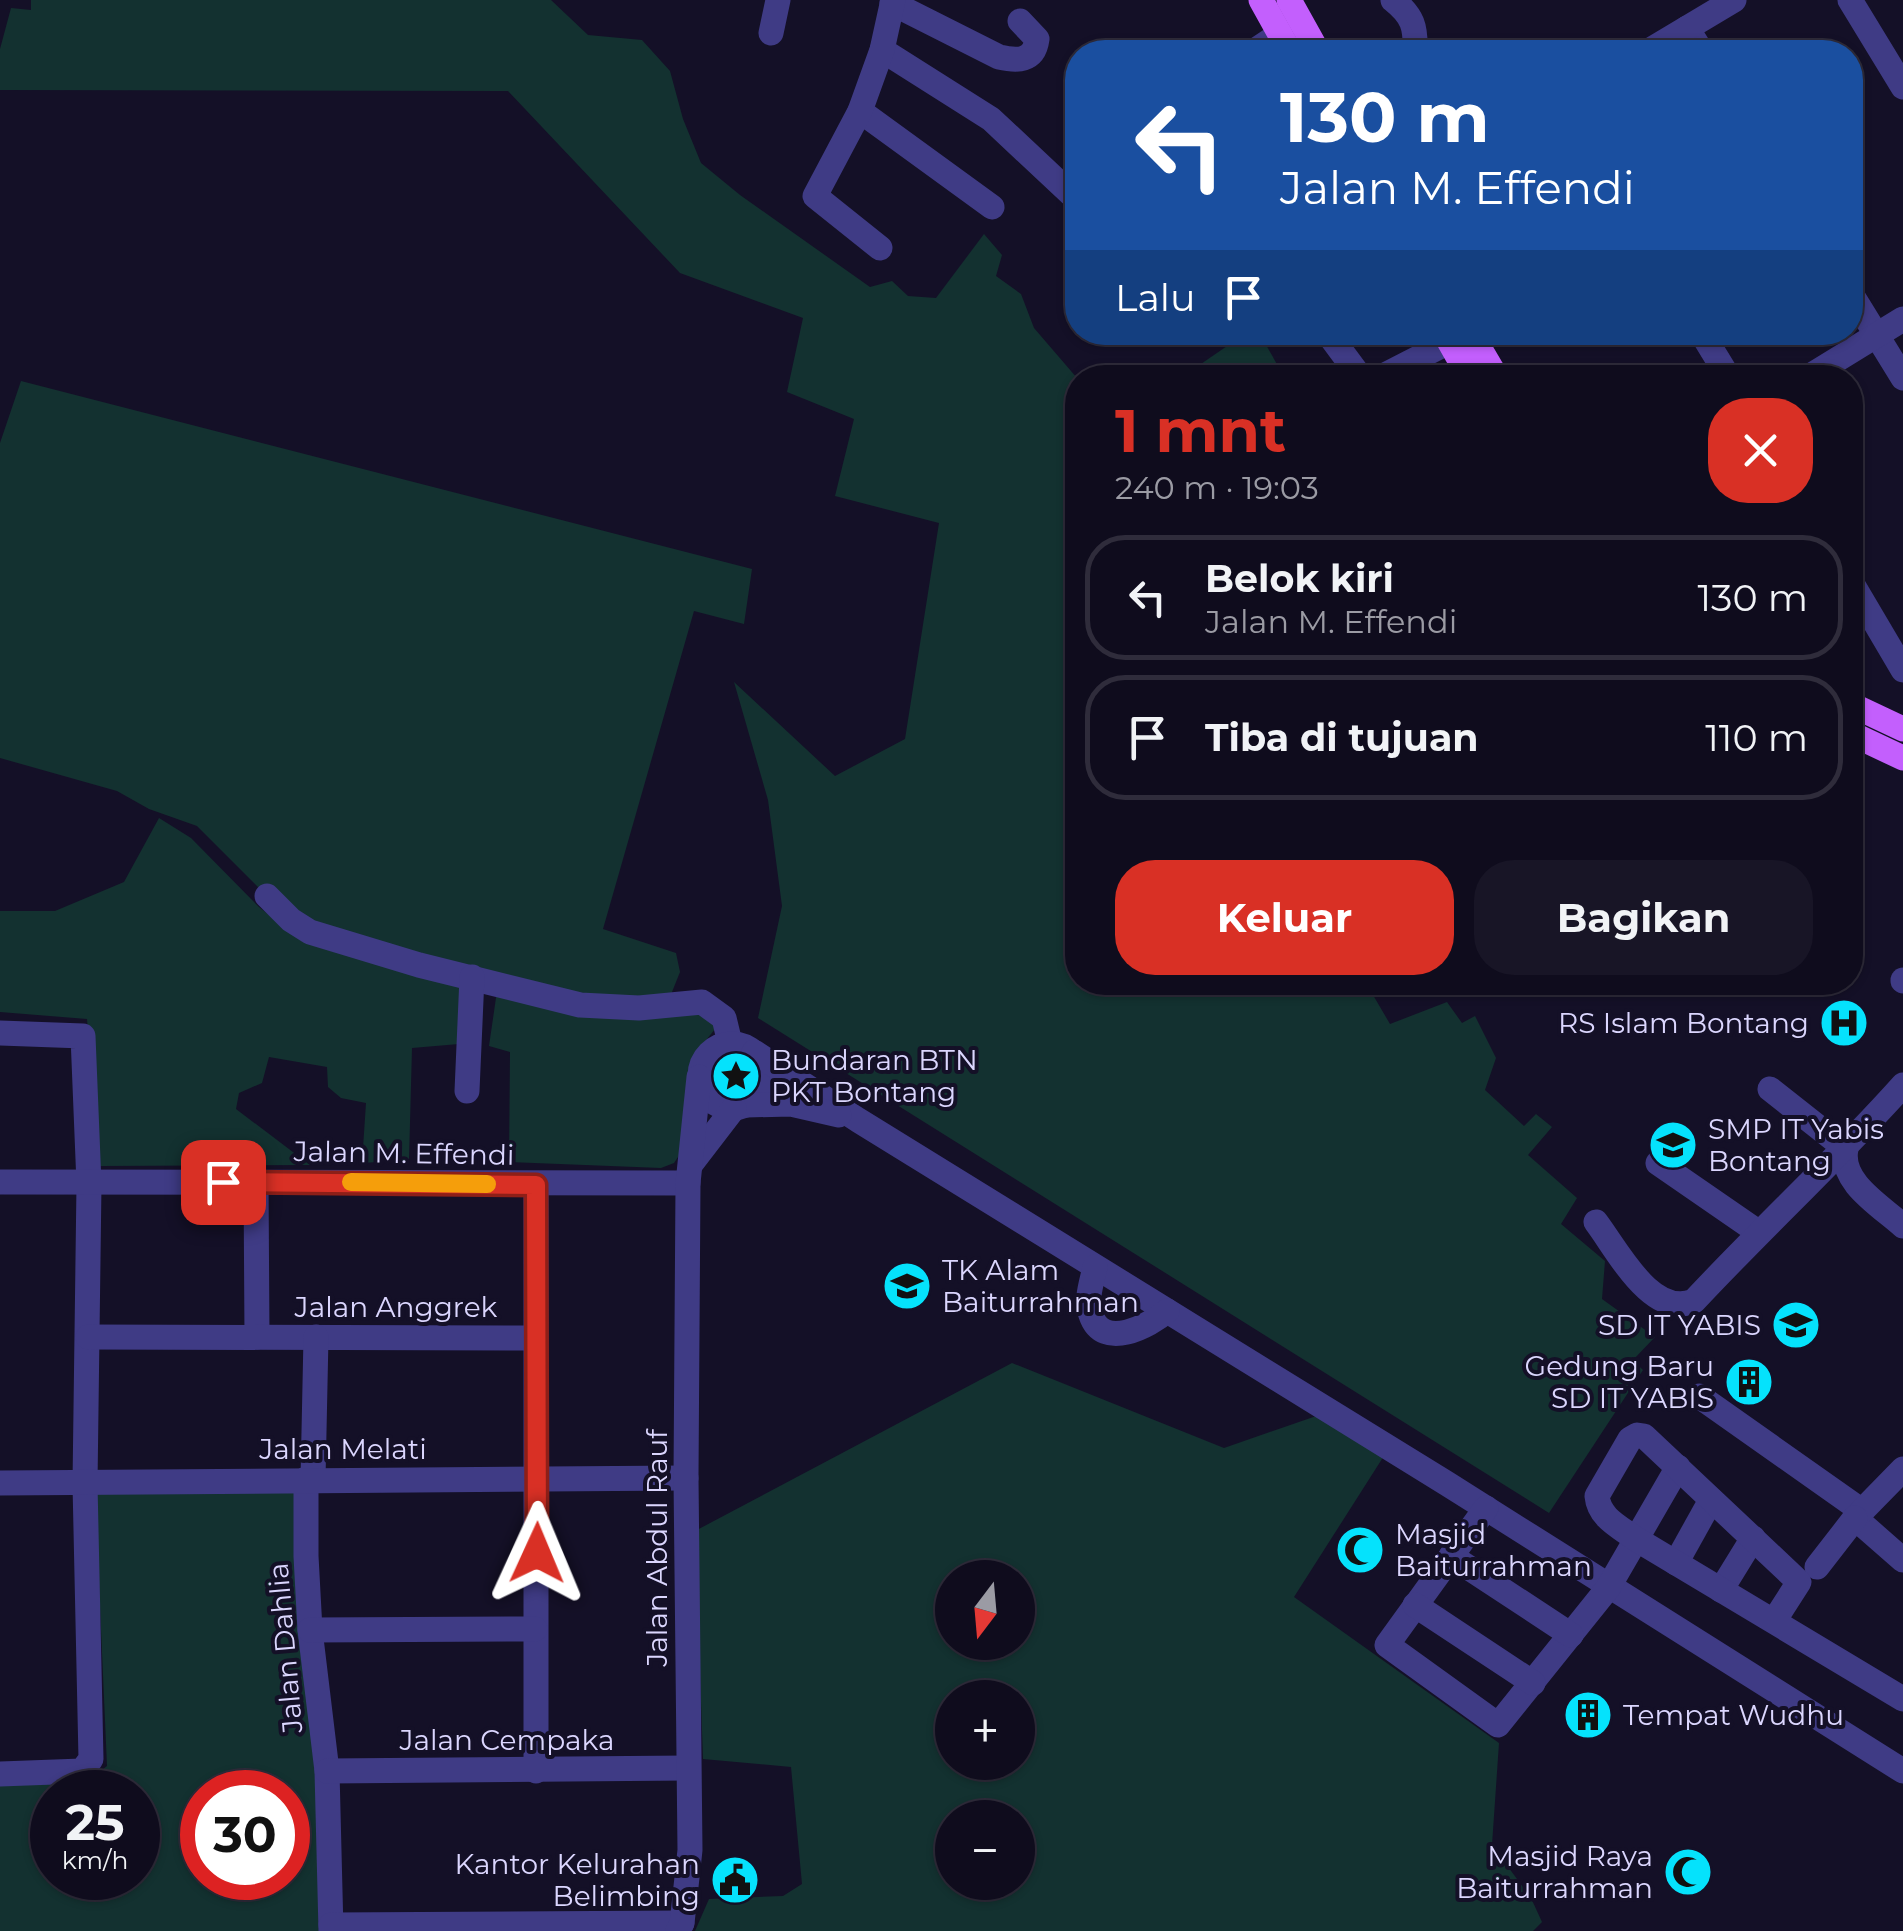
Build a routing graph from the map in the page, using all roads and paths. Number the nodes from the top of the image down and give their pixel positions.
1 (778, 0) edge
2 (1261, 0) edge
3 (1290, 0) edge
4 (1393, 0) edge
5 (1734, 0) edge
6 (1850, 0) edge
7 (892, 2) edge
8 (1020, 21) dead end
9 (1687, 28) junction
10 (770, 33) dead end
11 (1283, 40) edge
12 (1312, 40) edge
13 (1416, 40) edge
14 (1667, 40) edge
15 (1694, 40) edge
16 (882, 50) junction
17 (1903, 87) edge
18 (860, 111) junction
19 (1065, 188) edge
20 (992, 207) dead end
21 (880, 248) dead end
22 (1863, 313) edge
23 (1903, 319) edge
24 (1877, 335) junction
25 (1863, 344) edge
26 (1439, 345) edge
27 (1464, 345) edge
28 (1861, 345) edge
29 (1403, 365) edge
30 (1484, 365) edge
31 (1829, 365) edge
32 (1903, 378) edge
33 (1863, 602) edge
34 (1903, 670) edge
35 (1863, 710) edge
36 (1903, 729) edge
37 (1863, 739) edge
38 (1903, 758) edge
39 (268, 896) dead end
40 (472, 977) junction
41 (0, 1033) edge
42 (742, 1048) junction
43 (700, 1078) junction
44 (1903, 1085) edge
45 (1770, 1088) dead end
46 (467, 1091) dead end
47 (740, 1107) junction
48 (858, 1120) junction
49 (1846, 1149) junction
50 (1658, 1162) dead end
51 (689, 1174) junction
52 (256, 1181) junction
53 (0, 1182) edge
54 (90, 1184) junction
55 (536, 1185) junction
56 (1596, 1222) dead end
57 (1903, 1226) edge
58 (1758, 1232) junction
59 (1096, 1267) junction
60 (1166, 1311) junction
61 (88, 1337) junction
62 (257, 1337) junction
63 (316, 1337) junction
64 (535, 1338) junction
65 (1699, 1396) dead end
66 (1678, 1468) junction
67 (1903, 1468) edge
68 (538, 1477) junction
69 (686, 1478) junction
70 (310, 1480) junction
71 (0, 1483) edge
72 (85, 1484) junction
73 (1712, 1500) junction
74 (1486, 1508) junction
75 (1858, 1515) junction
76 (1753, 1538) junction
77 (1636, 1539) junction
78 (1451, 1556) junction
79 (1903, 1560) edge
80 (1676, 1563) junction
81 (1816, 1567) dead end
82 (1608, 1588) junction
83 (1721, 1590) junction
84 (1415, 1605) junction
85 (1774, 1622) junction
86 (535, 1629) junction
87 (310, 1630) junction
88 (1571, 1635) junction
89 (1533, 1683) junction
90 (1903, 1699) edge
91 (688, 1768) junction
92 (327, 1771) junction
93 (536, 1771) junction
94 (1903, 1771) edge
95 (0, 1774) edge
96 (680, 1927) edge
97 (330, 1928) edge

1 - 10 street
2 - 11 main road
3 - 12 main road
4 - 13 street
5 - 9 street
6 - 17 street
7 - 8 street
7 - 16 street
9 - 14 street
9 - 15 street
16 - 18 street
16 - 19 street
18 - 20 street
18 - 21 street
22 - 24 street
23 - 24 street
24 - 25 street
24 - 32 street
26 - 29 street
27 - 30 main road
28 - 31 street
33 - 34 street
35 - 36 main road
37 - 38 main road
39 - 40 street
40 - 42 street
40 - 46 street
41 - 54 street
42 - 43 street
42 - 47 street
42 - 48 street
43 - 47 street
43 - 51 street, Jalan Abdul Rauf
44 - 49 street
45 - 49 street
47 - 48 street
47 - 51 street
48 - 59 street
49 - 57 street
49 - 58 street
50 - 58 street
51 - 55 street, Jalan M. Effendi
51 - 69 street, Jalan Abdul Rauf
52 - 54 street, Jalan M. Effendi
52 - 55 street, Jalan M. Effendi
52 - 62 street, Jalan Anggrek
53 - 54 street, Jalan M. Effendi
54 - 61 street
55 - 64 street
56 - 58 street
59 - 60 street
59 - 60 street
60 - 74 street
61 - 62 street, Jalan Anggrek
61 - 72 street
62 - 63 street, Jalan Anggrek
63 - 64 street, Jalan Anggrek
63 - 70 street, Jalan Dahlia
64 - 68 street
65 - 75 street
66 - 73 street
66 - 77 street
66 - 77 street
67 - 75 street
68 - 69 street, Jalan Melati
68 - 70 street, Jalan Melati
68 - 86 street
69 - 91 street, Jalan Abdul Rauf
70 - 72 street, Jalan Melati
70 - 87 street, Jalan Dahlia
71 - 72 street, Jalan Melati
72 - 95 street
73 - 76 street
73 - 80 street
74 - 78 street
74 - 82 street
75 - 79 street
75 - 81 street
76 - 83 street
76 - 85 street
77 - 80 street
77 - 82 street
78 - 84 street
78 - 88 street
80 - 83 street
82 - 88 street
82 - 94 street
83 - 85 street
84 - 89 street
84 - 89 street
85 - 90 street
86 - 87 street
86 - 93 street
87 - 92 street, Jalan Dahlia
88 - 89 street
91 - 93 street, Jalan Cempaka
91 - 96 street, Jalan Abdul Rauf
92 - 93 street, Jalan Cempaka
92 - 97 street, Jalan Dahlia
96 - 97 street

